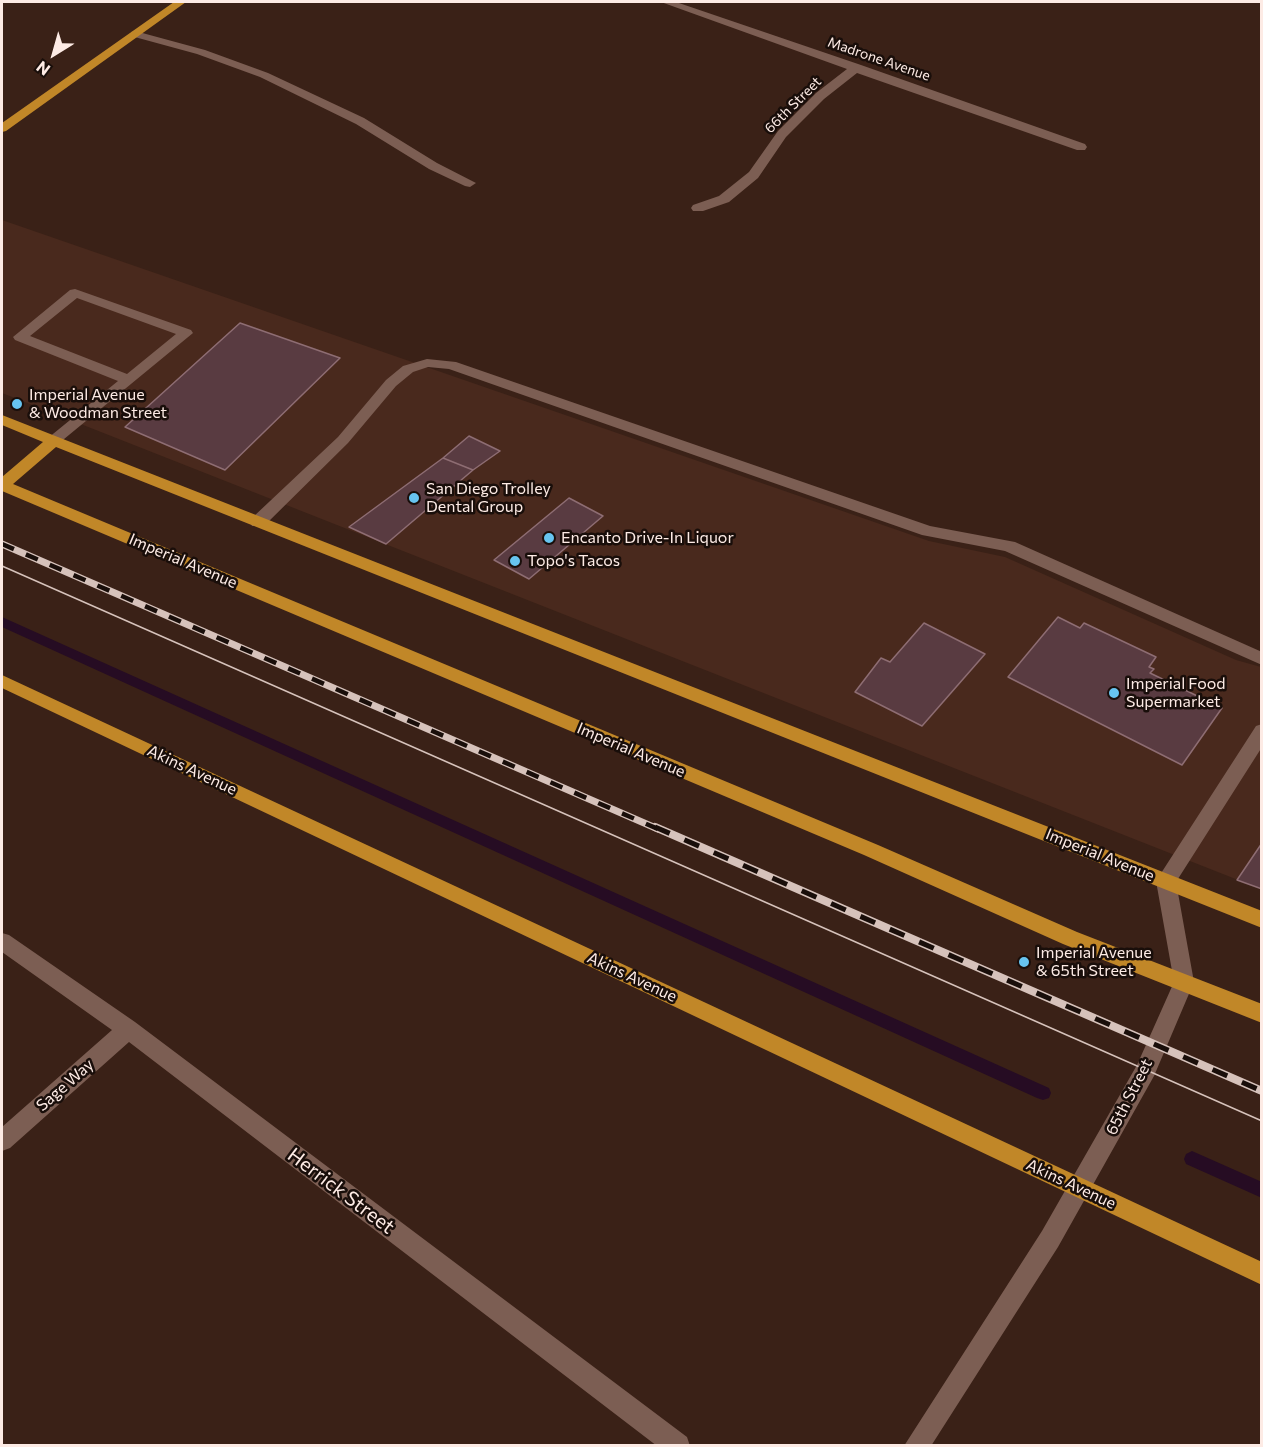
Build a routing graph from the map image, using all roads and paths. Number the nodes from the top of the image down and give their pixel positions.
1 (180, 2) edge
2 (667, 2) edge
3 (135, 34) junction
4 (857, 67) junction
5 (2, 128) edge
6 (1081, 147) dead end
7 (470, 183) dead end
8 (698, 208) dead end
9 (129, 380) junction
10 (2, 420) edge
11 (53, 441) junction
12 (2, 485) edge
13 (258, 522) junction
14 (1262, 659) edge
15 (2, 681) edge
16 (1262, 731) edge
17 (1166, 881) junction
18 (1262, 920) edge
19 (2, 941) edge
20 (1184, 982) junction
21 (1262, 1014) edge
22 (128, 1029) junction
23 (2, 1141) edge
24 (1080, 1188) junction
25 (1262, 1274) edge
26 (678, 1446) edge
27 (916, 1446) edge

1 - 3 main road
2 - 4 street, Madrone Avenue
3 - 5 main road
3 - 7 street
4 - 6 street, Madrone Avenue
4 - 8 street, 66th Street
9 - 9 street
9 - 11 street
10 - 11 main road, Imperial Avenue
11 - 12 main road
11 - 13 main road, Imperial Avenue
12 - 20 main road, Imperial Avenue
13 - 14 street
13 - 17 main road, Imperial Avenue
15 - 24 main road, Akins Avenue
16 - 17 street
17 - 18 main road, Imperial Avenue
17 - 20 street
19 - 22 street, Herrick Street
20 - 21 main road, Imperial Avenue
20 - 24 street, 65th Street
22 - 23 street, Sage Way
22 - 26 street, Herrick Street
24 - 25 main road, Akins Avenue
24 - 27 street, 65th Street

